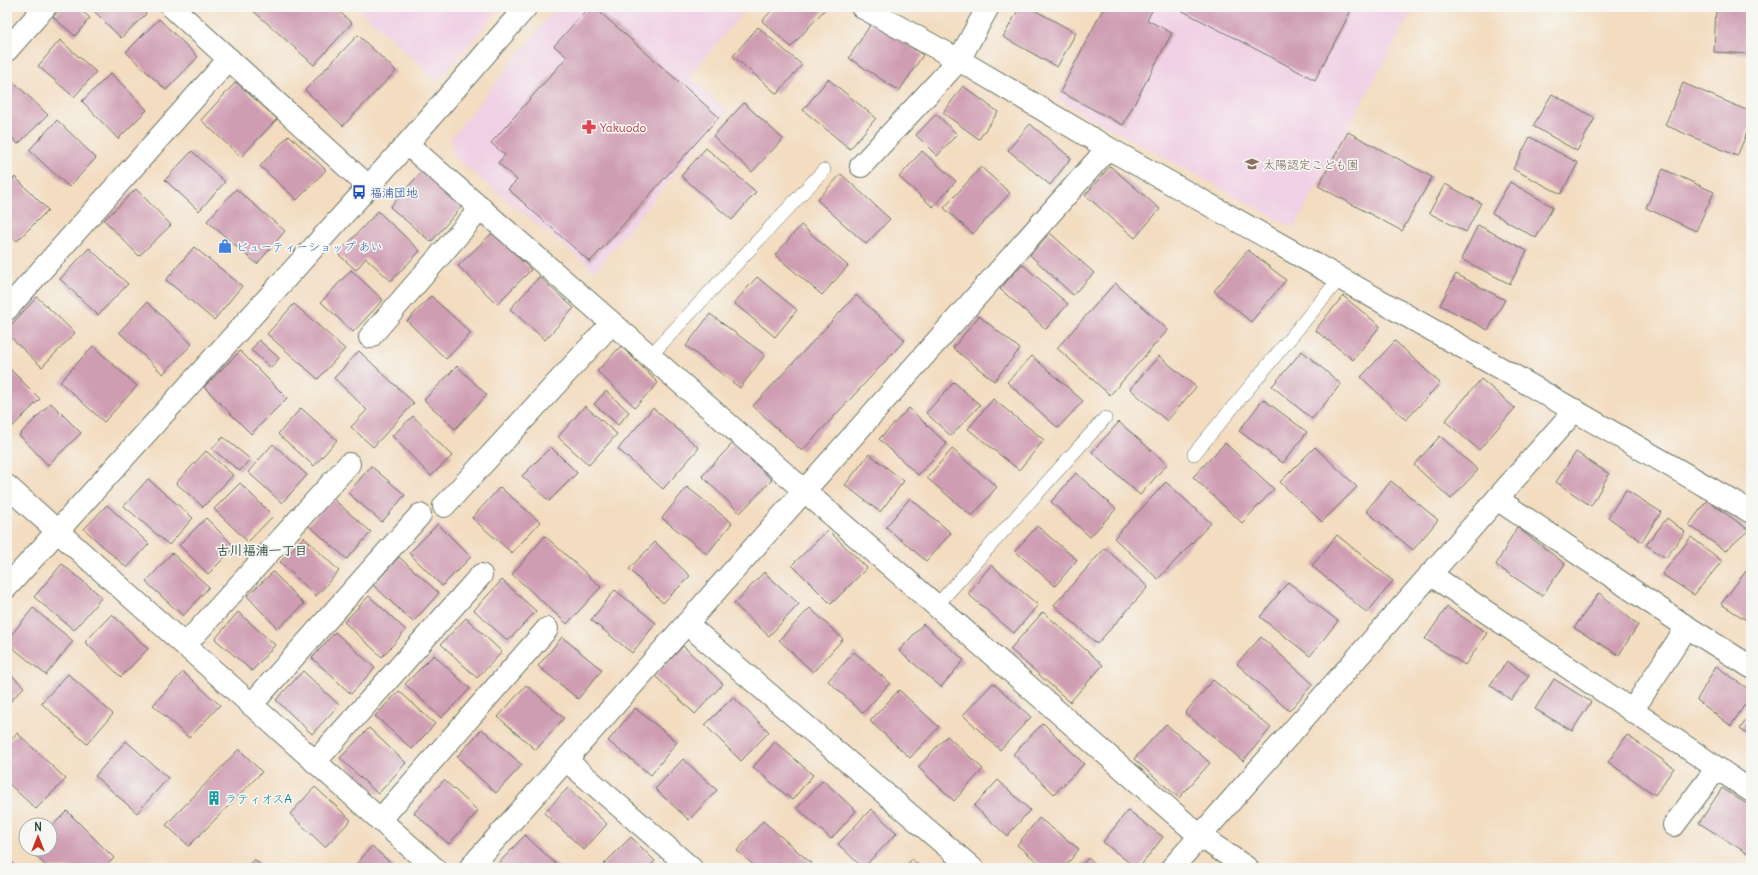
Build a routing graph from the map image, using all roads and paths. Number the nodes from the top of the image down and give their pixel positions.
1 (45, 7) edge
2 (172, 7) edge
3 (526, 7) edge
4 (862, 7) edge
5 (988, 7) edge
6 (7, 50) edge
7 (229, 60) junction
8 (959, 60) junction
9 (407, 144) junction
10 (1108, 148) junction
11 (861, 166) dead end
12 (824, 170) dead end
13 (369, 187) junction
14 (481, 208) junction
15 (1340, 278) junction
16 (7, 309) edge
17 (612, 323) junction
18 (370, 338) dead end
19 (650, 356) junction
20 (1575, 410) junction
21 (1106, 418) dead end
22 (1194, 454) dead end
23 (349, 464) dead end
24 (7, 486) edge
25 (805, 491) junction
26 (1497, 499) junction
27 (444, 506) dead end
28 (1751, 512) edge
29 (420, 515) dead end
30 (58, 532) junction
31 (1430, 574) junction
32 (481, 575) dead end
33 (7, 587) edge
34 (936, 606) junction
35 (687, 624) junction
36 (1687, 627) junction
37 (547, 629) dead end
38 (185, 646) junction
39 (1751, 668) edge
40 (251, 705) junction
41 (1632, 711) junction
42 (566, 760) junction
43 (315, 762) junction
44 (1717, 768) junction
45 (1751, 791) edge
46 (380, 820) junction
47 (1674, 825) dead end
48 (1200, 836) junction
49 (434, 868) edge
50 (470, 868) edge
51 (690, 868) edge
52 (972, 868) edge
53 (1172, 868) edge
54 (1247, 868) edge

1 - 6 street
2 - 7 street
3 - 9 street
4 - 8 street
5 - 8 street
7 - 13 street
7 - 16 street
8 - 10 street
8 - 11 street
9 - 13 street
9 - 14 street
10 - 15 street
10 - 25 street
12 - 19 lane
13 - 30 street
14 - 17 street
14 - 18 street
15 - 20 street
15 - 22 lane
17 - 19 street
17 - 27 street
19 - 25 street
20 - 26 street
20 - 28 street
21 - 34 lane
23 - 38 street
24 - 30 street
25 - 34 street
25 - 35 street
26 - 31 street
26 - 36 street
29 - 40 street
30 - 33 street
30 - 38 street
31 - 41 street
31 - 48 street
32 - 43 street
34 - 48 street
35 - 42 street
35 - 52 street
36 - 39 street
36 - 41 street
37 - 46 street
38 - 40 street
40 - 43 street
41 - 44 street
42 - 50 street
42 - 51 street
43 - 46 street
44 - 45 street
44 - 47 street
46 - 49 street
48 - 53 street
48 - 54 street

